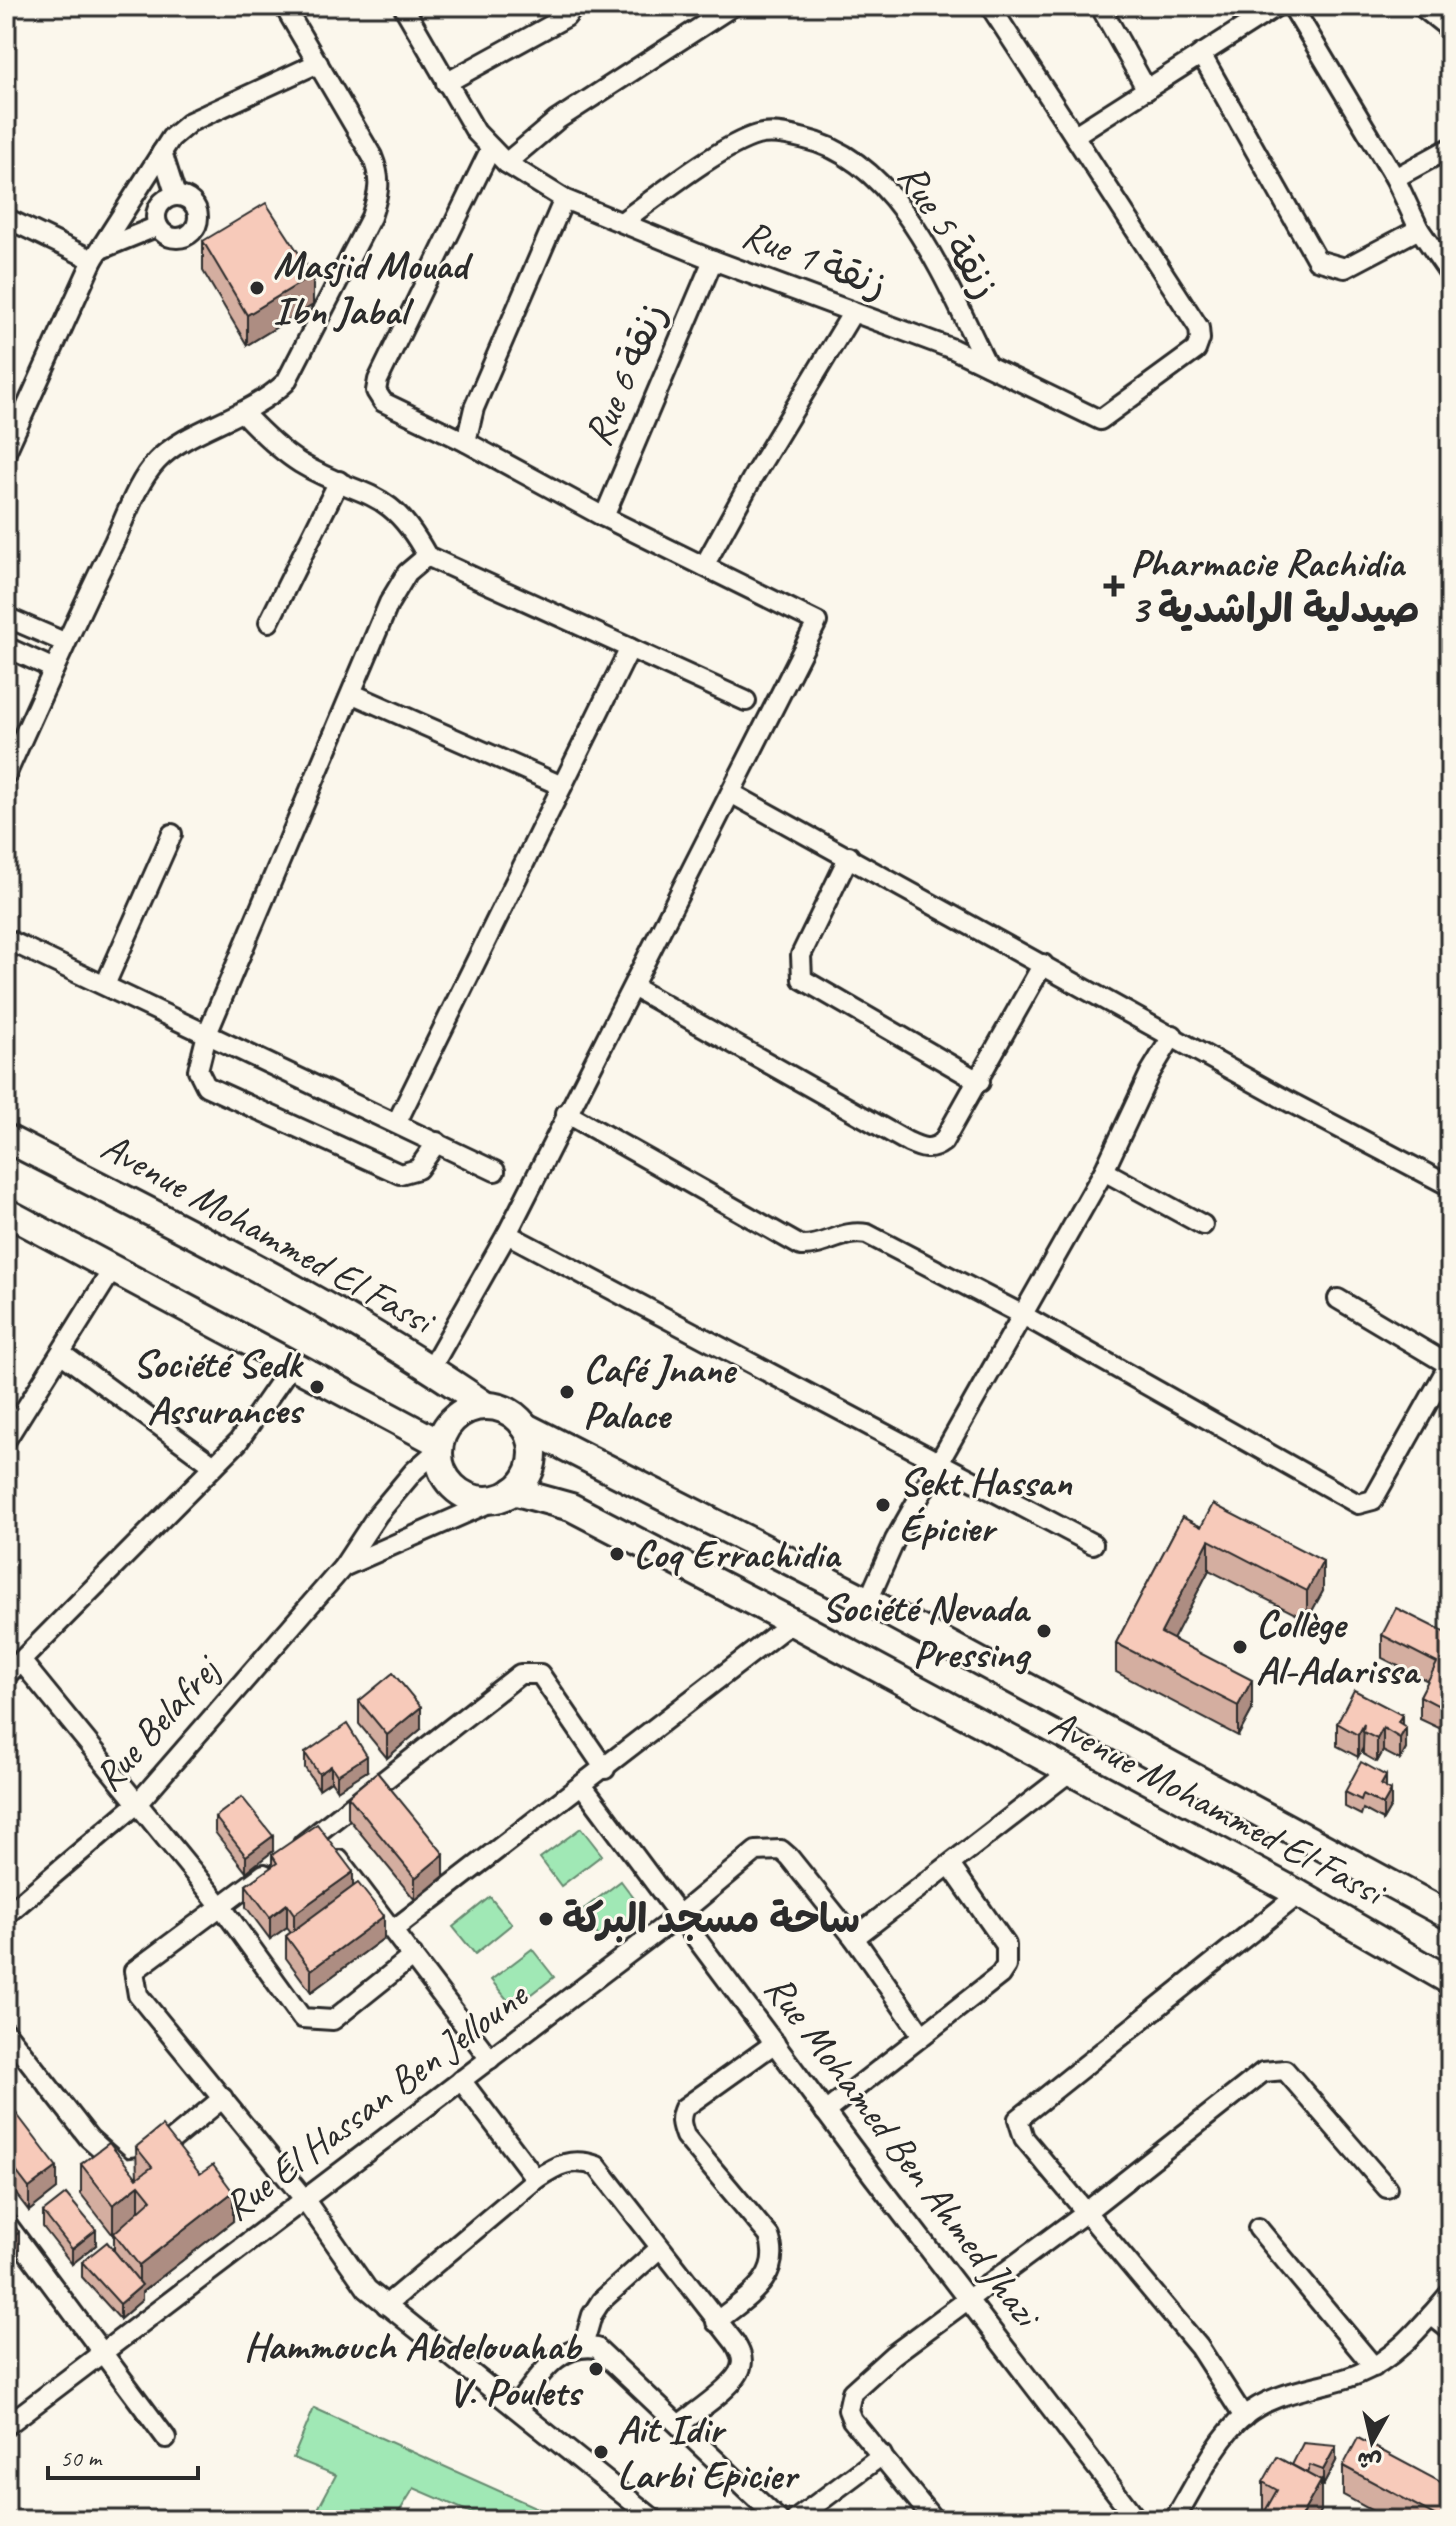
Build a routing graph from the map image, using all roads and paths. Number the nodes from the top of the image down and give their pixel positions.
1 (284, 6) edge
2 (403, 6) edge
3 (575, 6) edge
4 (733, 6) edge
5 (990, 6) edge
6 (1100, 6) edge
7 (1277, 6) edge
8 (1292, 6) edge
9 (1421, 6) edge
10 (1450, 29) edge
11 (1201, 54) junction
12 (318, 63) junction
13 (446, 83) junction
14 (1147, 90) junction
15 (1075, 135) junction
16 (491, 148) junction
17 (1450, 148) edge
18 (162, 152) junction
19 (506, 163) junction
20 (1395, 178) junction
21 (176, 196) junction
22 (564, 199) junction
23 (6, 218) edge
24 (623, 221) junction
25 (158, 226) junction
26 (1419, 229) junction
27 (97, 254) junction
28 (713, 260) junction
29 (1450, 274) edge
30 (853, 312) junction
31 (987, 365) junction
32 (244, 414) junction
33 (474, 447) junction
34 (6, 452) edge
35 (339, 481) junction
36 (604, 517) junction
37 (427, 556) junction
38 (704, 566) junction
39 (6, 617) edge
40 (269, 622) dead end
41 (64, 642) junction
42 (6, 647) edge
43 (630, 648) junction
44 (54, 669) junction
45 (353, 694) junction
46 (746, 701) dead end
47 (6, 775) edge
48 (562, 786) junction
49 (731, 793) junction
50 (172, 834) dead end
51 (849, 856) junction
52 (6, 939) edge
53 (1043, 964) junction
54 (105, 985) junction
55 (633, 987) junction
56 (207, 1034) junction
57 (1173, 1035) junction
58 (980, 1082) junction
59 (566, 1113) junction
60 (397, 1122) junction
61 (6, 1138) edge
62 (437, 1142) junction
63 (495, 1171) dead end
64 (1104, 1171) junction
65 (1450, 1186) edge
66 (9, 1219) edge
67 (1203, 1225) dead end
68 (507, 1234) junction
69 (114, 1267) junction
70 (1338, 1299) dead end
71 (1021, 1314) junction
72 (62, 1354) junction
73 (292, 1364) junction
74 (1449, 1364) edge
75 (431, 1368) junction
76 (486, 1406) junction
77 (524, 1426) junction
78 (6, 1440) edge
79 (439, 1446) junction
80 (939, 1461) junction
81 (214, 1466) junction
82 (506, 1495) junction
83 (1093, 1544) dead end
84 (343, 1567) junction
85 (868, 1601) junction
86 (792, 1622) junction
87 (22, 1662) junction
88 (6, 1676) edge
89 (605, 1769) junction
90 (1068, 1773) junction
91 (582, 1785) junction
92 (137, 1804) junction
93 (317, 1833) junction
94 (950, 1865) junction
95 (1299, 1894) junction
96 (221, 1906) junction
97 (6, 1915) edge
98 (679, 1915) junction
99 (1450, 1916) edge
100 (393, 1930) junction
101 (854, 1938) junction
102 (413, 1956) junction
103 (1450, 1981) edge
104 (6, 2032) edge
105 (922, 2035) junction
106 (775, 2043) junction
107 (490, 2059) junction
108 (461, 2080) junction
109 (223, 2098) junction
110 (825, 2112) junction
111 (536, 2179) junction
112 (1387, 2188) dead end
113 (305, 2200) junction
114 (1086, 2212) junction
115 (6, 2223) edge
116 (1258, 2228) dead end
117 (660, 2248) junction
118 (1450, 2293) edge
119 (969, 2296) junction
120 (386, 2305) junction
121 (1431, 2315) junction
122 (716, 2322) junction
123 (1450, 2330) edge
124 (583, 2346) junction
125 (105, 2353) junction
126 (1374, 2367) junction
127 (516, 2406) junction
128 (1244, 2417) junction
129 (680, 2424) junction
130 (6, 2426) edge
131 (166, 2438) dead end
132 (882, 2455) junction
133 (655, 2520) edge
134 (779, 2520) edge
135 (795, 2520) edge
136 (934, 2520) edge
137 (1137, 2520) edge
138 (1174, 2520) edge

1 - 12 street
2 - 13 street, Rue 1 زنقة
3 - 13 street
4 - 19 street
5 - 15 street
6 - 14 street
7 - 11 street
8 - 20 street
9 - 10 street
11 - 14 street
11 - 26 street
12 - 18 street
12 - 32 street
13 - 16 street, Rue 1 زنقة
14 - 15 street
15 - 31 street, Rue 1 زنقة
16 - 19 street, Rue 1 زنقة
16 - 33 street
17 - 20 street
18 - 21 street
18 - 27 street
19 - 22 street, Rue 1 زنقة
20 - 26 street
21 - 25 street
21 - 25 street
22 - 24 street, Rue 1 زنقة
22 - 33 street
23 - 27 street
24 - 28 street, Rue 1 زنقة
24 - 31 street, Rue 5 زنقة
25 - 27 street
26 - 29 street
27 - 34 street
28 - 30 street, Rue 1 زنقة
28 - 36 street, Rue 6 زنقة
30 - 31 street, Rue 1 زنقة
30 - 38 street
32 - 35 street
32 - 41 street
33 - 36 street
35 - 37 street
35 - 40 street
36 - 38 street
37 - 43 street
37 - 45 street
38 - 49 street
39 - 41 street
41 - 44 street
42 - 44 street
43 - 46 street
43 - 48 street
44 - 47 street
45 - 48 street
45 - 56 street
48 - 60 street
49 - 51 street
49 - 55 street
50 - 54 street
51 - 53 street
51 - 58 street
52 - 54 street
53 - 57 street
53 - 58 street
54 - 56 street
55 - 58 street
55 - 59 street
56 - 60 street
56 - 62 street
57 - 64 street
57 - 65 street
59 - 68 street
59 - 71 street
60 - 62 street
61 - 75 main road, Avenue Mohammed El Fassi
62 - 63 street
64 - 67 street
64 - 71 street
66 - 69 main road
68 - 75 street
68 - 80 street
69 - 72 street
69 - 73 main road
70 - 74 street
71 - 74 street
71 - 80 street
72 - 78 street
72 - 81 street
73 - 79 main road
73 - 81 street
75 - 76 main road, Avenue Mohammed El Fassi
76 - 77 main road, Avenue Mohammed El Fassi
76 - 79 main road
77 - 82 main road
77 - 85 main road, Avenue Mohammed El Fassi
79 - 82 main road, Avenue Mohammed El Fassi
79 - 84 street, Rue Belafrej
80 - 83 street
80 - 85 street
81 - 87 street
82 - 84 street, Rue Belafrej
82 - 86 main road, Avenue Mohammed El Fassi
84 - 92 street, Rue Belafrej
85 - 99 main road, Avenue Mohammed El Fassi
86 - 89 street
86 - 90 main road, Avenue Mohammed El Fassi
87 - 88 street
87 - 92 street
89 - 91 street
89 - 93 street
90 - 94 street
90 - 95 main road, Avenue Mohammed El Fassi
91 - 98 street, Rue Mohamed Ben Ahmed Jhazi
91 - 100 street
92 - 96 street
92 - 97 street, Rue Belafrej
93 - 96 street
93 - 100 street
94 - 101 street
94 - 105 street
95 - 103 main road, Avenue Mohammed El Fassi
95 - 114 street
96 - 102 street
96 - 109 street
98 - 101 street, Rue El Hassan Ben Jelloune
98 - 106 street, Rue Mohamed Ben Ahmed Jhazi
98 - 107 street, Rue El Hassan Ben Jelloune
100 - 102 street
101 - 105 street
102 - 107 street
104 - 109 street
105 - 110 street
106 - 110 street, Rue Mohamed Ben Ahmed Jhazi
106 - 122 street
107 - 108 street, Rue El Hassan Ben Jelloune
108 - 111 street
108 - 113 street, Rue El Hassan Ben Jelloune
109 - 113 street
110 - 119 street, Rue Mohamed Ben Ahmed Jhazi
111 - 117 street
111 - 120 street
112 - 114 street
113 - 120 street
113 - 125 street, Rue El Hassan Ben Jelloune
114 - 119 street
114 - 128 street
115 - 125 street
116 - 126 street
117 - 122 street
117 - 124 street
118 - 121 street
119 - 132 street
119 - 137 street, Rue Mohamed Ben Ahmed Jhazi
120 - 127 street
121 - 123 street
121 - 126 street
122 - 129 street
124 - 127 street
124 - 129 street
125 - 130 street, Rue El Hassan Ben Jelloune
125 - 131 street
126 - 128 street
127 - 133 street
128 - 138 street
129 - 134 street
132 - 135 street
132 - 136 street

